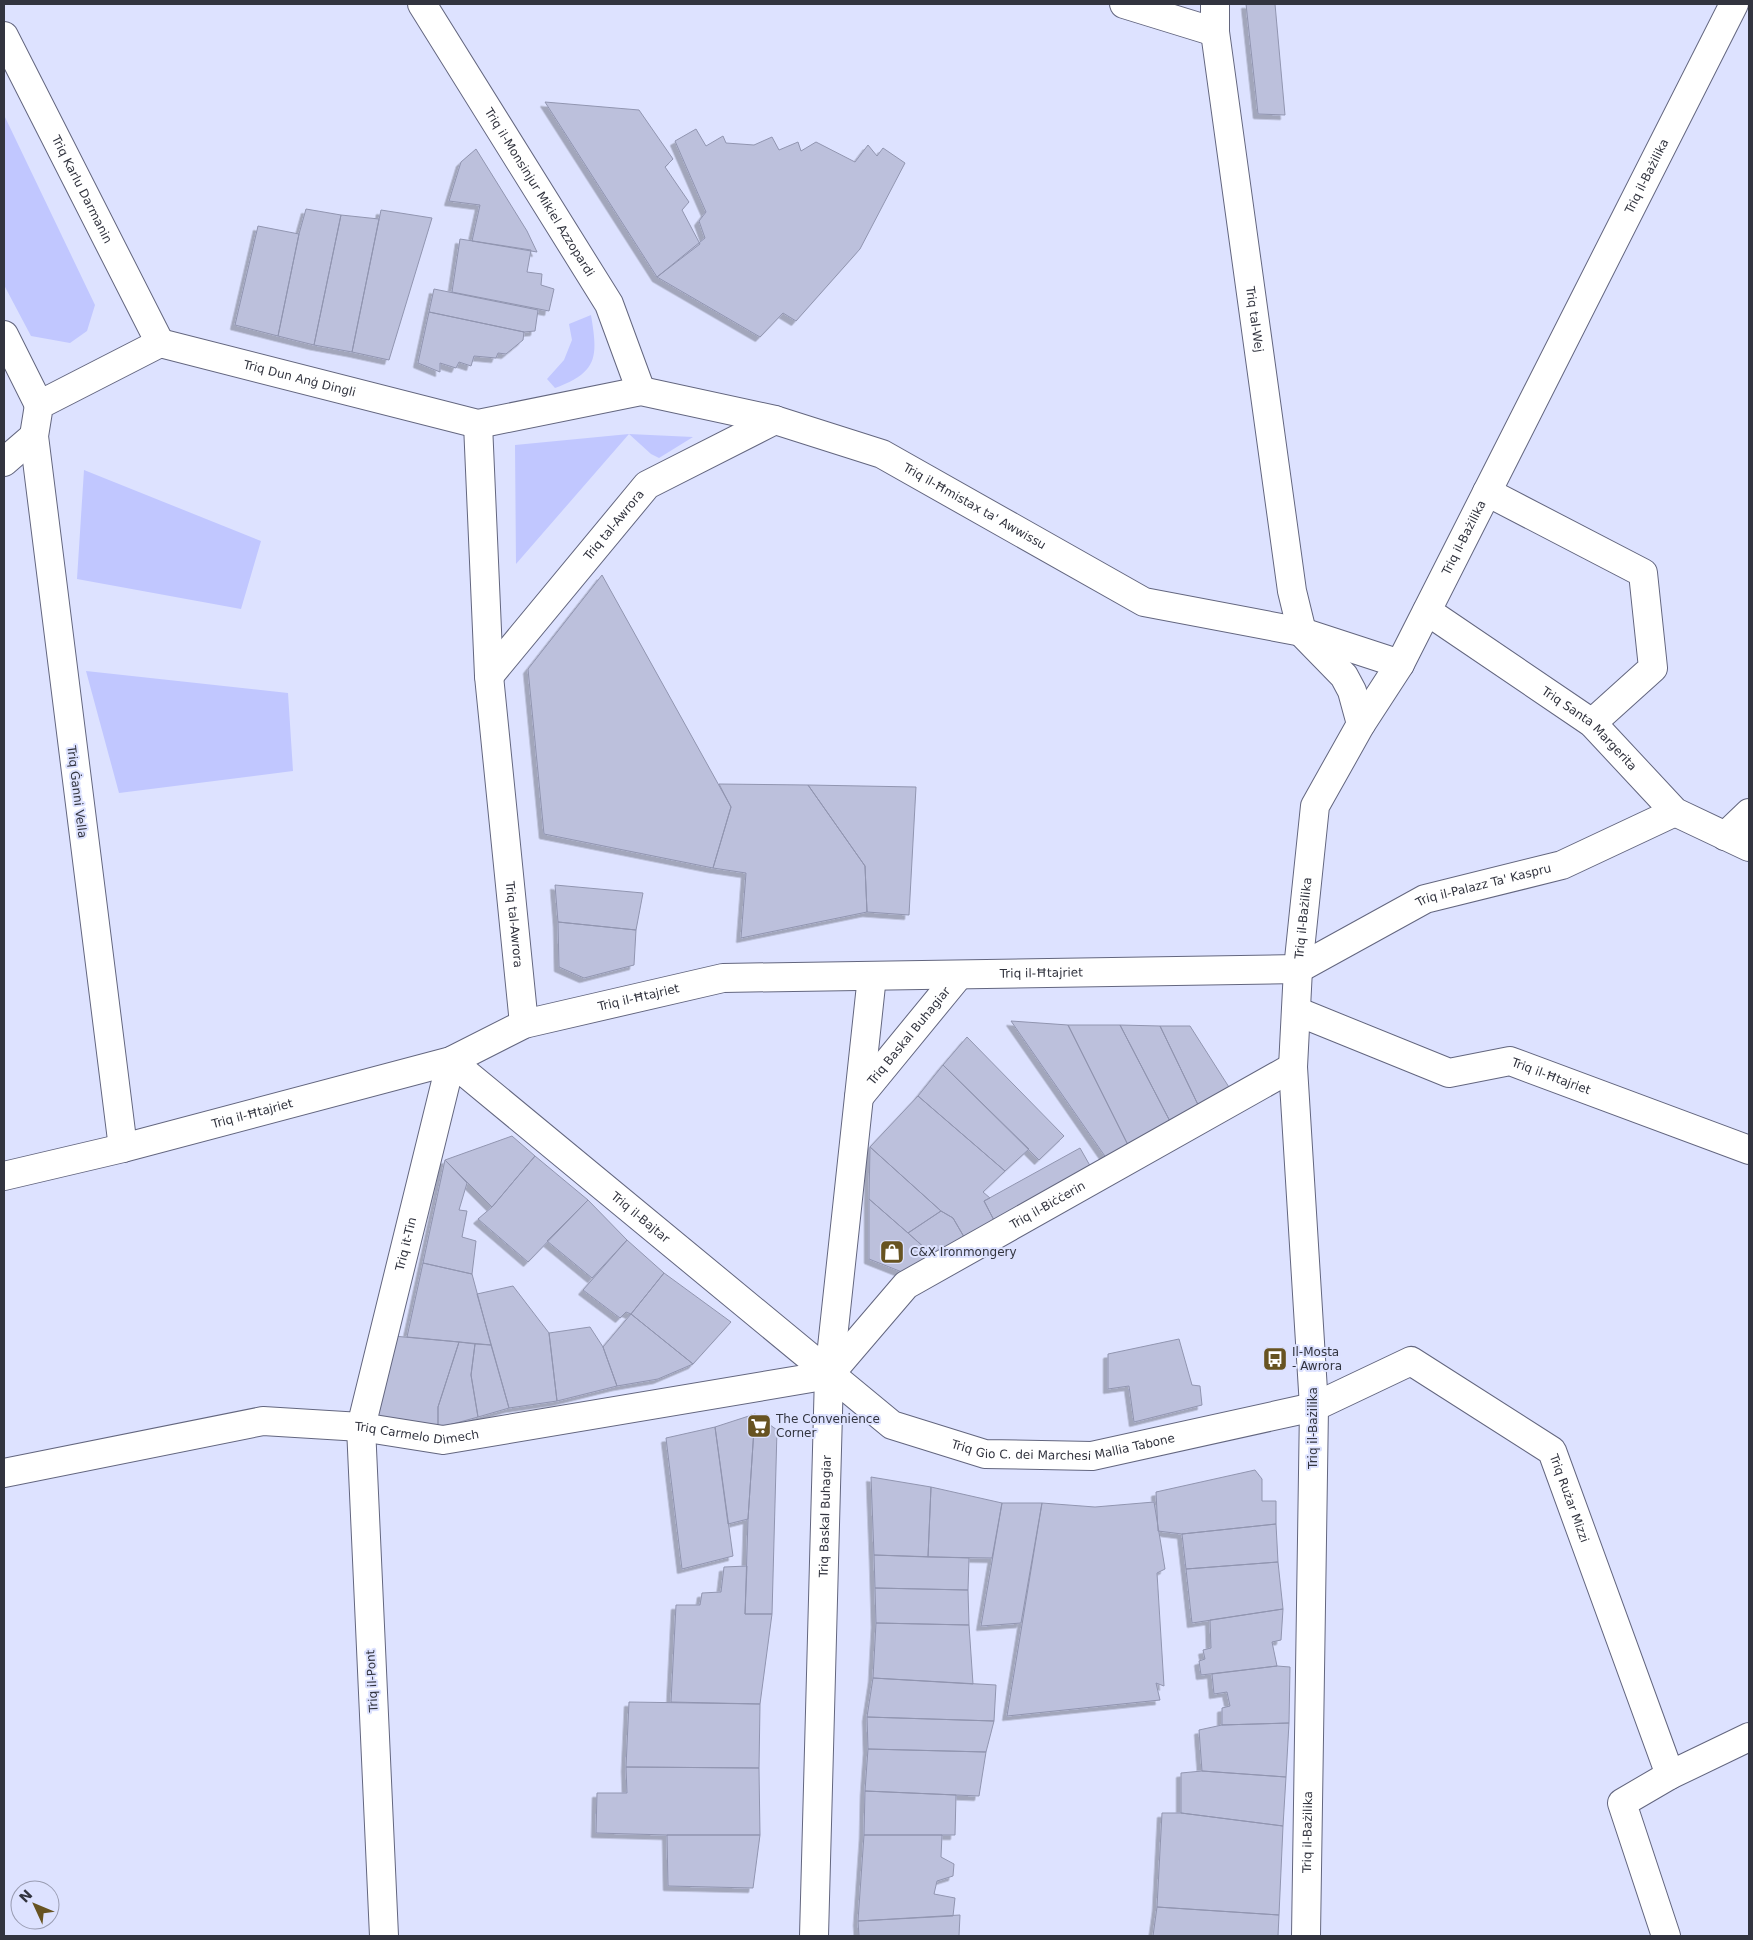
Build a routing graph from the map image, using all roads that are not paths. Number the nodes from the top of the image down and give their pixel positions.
1 (422, 4) edge
2 (1124, 4) edge
3 (1215, 4) edge
4 (1734, 4) edge
5 (1216, 32) junction
6 (4, 36) edge
7 (4, 335) edge
8 (160, 343) junction
9 (641, 391) junction
10 (39, 405) junction
11 (776, 420) junction
12 (478, 424) junction
13 (34, 436) junction
14 (4, 462) edge
15 (1487, 492) junction
16 (1427, 610) junction
17 (1302, 632) junction
18 (1400, 664) junction
19 (489, 676) junction
20 (1592, 723) junction
21 (1362, 724) junction
22 (1675, 812) junction
23 (1749, 813) edge
24 (1737, 841) edge
25 (1298, 969) junction
26 (959, 975) junction
27 (872, 976) junction
28 (1296, 1011) junction
29 (524, 1024) junction
30 (451, 1061) junction
31 (1293, 1067) junction
32 (859, 1097) junction
33 (122, 1148) junction
34 (1749, 1150) edge
35 (4, 1176) edge
36 (830, 1375) junction
37 (1314, 1406) junction
38 (361, 1427) junction
39 (4, 1473) edge
40 (1749, 1737) edge
41 (1670, 1775) junction
42 (383, 1936) edge
43 (814, 1936) edge
44 (1306, 1936) edge
45 (1666, 1936) edge

1 - 9 street, Triq il-Monsinjur Mikiel Azzopardi
2 - 5 street
3 - 5 street, Triq tal-Wej
4 - 15 street, Triq il-Bażilika
5 - 17 street, Triq tal-Wej
6 - 8 street, Triq Karlu Darmanin
7 - 10 street
8 - 10 street
8 - 12 street, Triq Dun Anġ Dingli
9 - 11 street, Triq il-Ħmistax ta' Awwissu
9 - 12 street, Triq Dun Anġ Dingli
10 - 13 street
11 - 17 street, Triq il-Ħmistax ta' Awwissu
11 - 19 street, Triq tal-Awrora
12 - 19 street, Triq tal-Awrora
13 - 14 street
13 - 33 street, Triq Ġanni Vella
15 - 16 street, Triq il-Bażilika
15 - 20 street
16 - 18 street, Triq il-Bażilika
16 - 20 street, Triq Santa Margerita
17 - 18 street
17 - 21 street
18 - 21 street, Triq il-Bażilika
19 - 29 street, Triq tal-Awrora
20 - 22 street, Triq Santa Margerita
21 - 25 street, Triq il-Bażilika
22 - 24 street, Triq Santa Margerita
22 - 25 street, Triq il-Palazz Ta' Kaspru
23 - 24 street
25 - 26 street, Triq il-Ħtajriet
25 - 28 street, Triq il-Bażilika
26 - 27 street, Triq il-Ħtajriet
26 - 32 street, Triq Baskal Buhagiar
27 - 29 street, Triq il-Ħtajriet
27 - 32 street, Triq Baskal Buhagiar
28 - 31 street, Triq il-Bażilika
28 - 34 street, Triq il-Ħtajriet
29 - 30 street, Triq il-Ħtajriet
30 - 33 street, Triq il-Ħtajriet
30 - 36 street, Triq il-Bajtar
30 - 38 street, Triq it-Tin
31 - 36 street, Triq il-Biċċerin
31 - 37 street, Triq il-Bażilika
32 - 36 street, Triq Baskal Buhagiar
33 - 35 street, Triq il-Ħtajriet
36 - 37 street, Triq Gio C. dei Marchesi Mallia Tabone
36 - 38 street, Triq Carmelo Dimech
36 - 43 street, Triq Baskal Buhagiar
37 - 41 street, Triq Rużar Mizzi
37 - 44 street, Triq il-Bażilika
38 - 39 street, Triq Carmelo Dimech
38 - 42 street, Triq il-Pont
40 - 41 street
41 - 45 street

